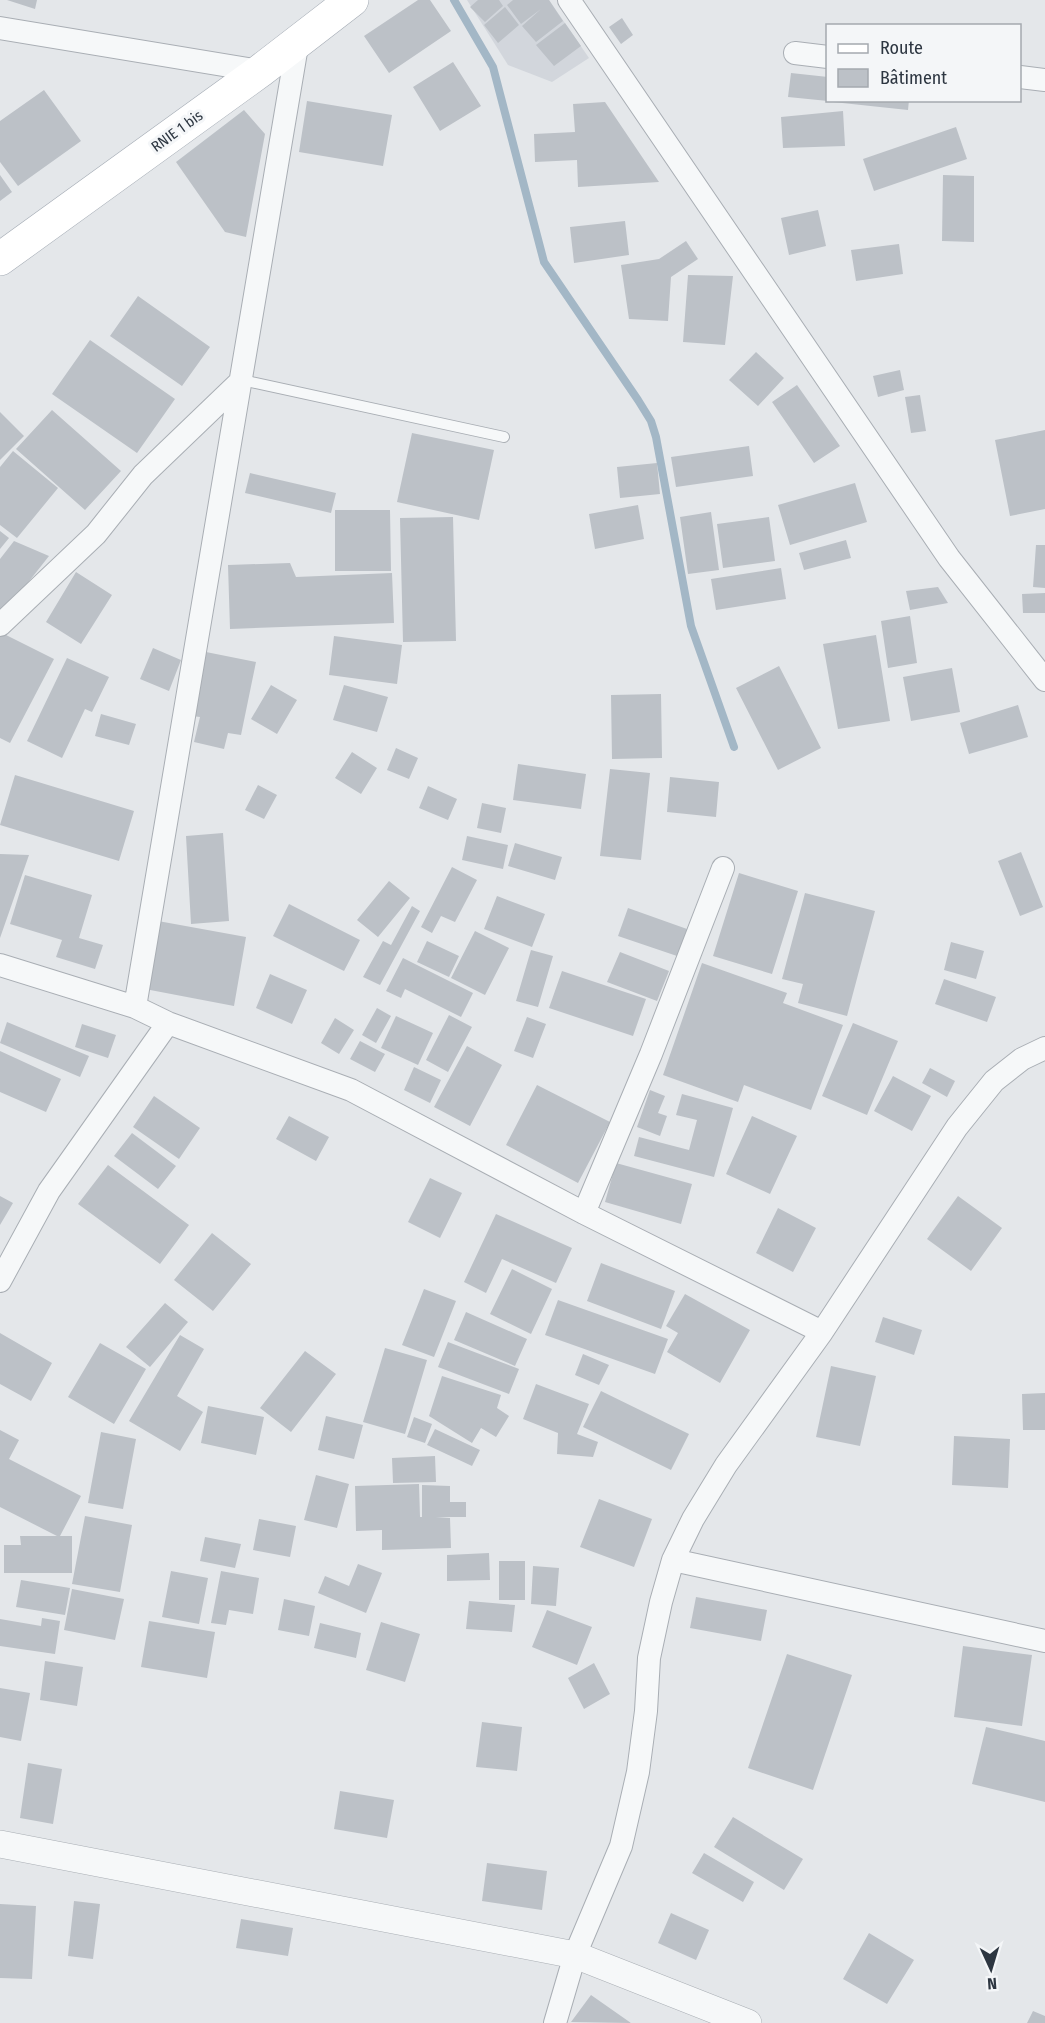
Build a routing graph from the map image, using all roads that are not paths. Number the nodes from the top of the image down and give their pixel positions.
1 (352, 0) edge
2 (569, 0) edge
3 (0, 28) edge
4 (298, 40) junction
5 (795, 53) dead end
6 (826, 57) edge
7 (260, 71) junction
8 (1021, 77) edge
9 (1045, 80) edge
10 (0, 259) edge
11 (242, 380) junction
12 (504, 437) dead end
13 (0, 625) edge
14 (1045, 680) edge
15 (723, 868) dead end
16 (0, 965) edge
17 (135, 1007) junction
18 (168, 1023) junction
19 (1045, 1048) edge
20 (584, 1213) junction
21 (0, 1281) edge
22 (822, 1332) junction
23 (673, 1560) junction
24 (1045, 1641) edge
25 (0, 1844) edge
26 (575, 1955) junction
27 (555, 2023) edge
28 (748, 2023) edge

1 - 4 main road, RNIE 1 bis
2 - 14 street
3 - 7 street
4 - 7 main road, RNIE 1 bis
4 - 11 street
5 - 6 street
7 - 10 main road, RNIE 1 bis
8 - 9 street
11 - 12 lane
11 - 13 street
11 - 17 street
15 - 20 street
16 - 17 street
17 - 18 street
18 - 20 street
18 - 21 street
19 - 22 street
20 - 22 street
22 - 23 street
23 - 24 street
23 - 26 street
25 - 26 street
26 - 27 street
26 - 28 street

